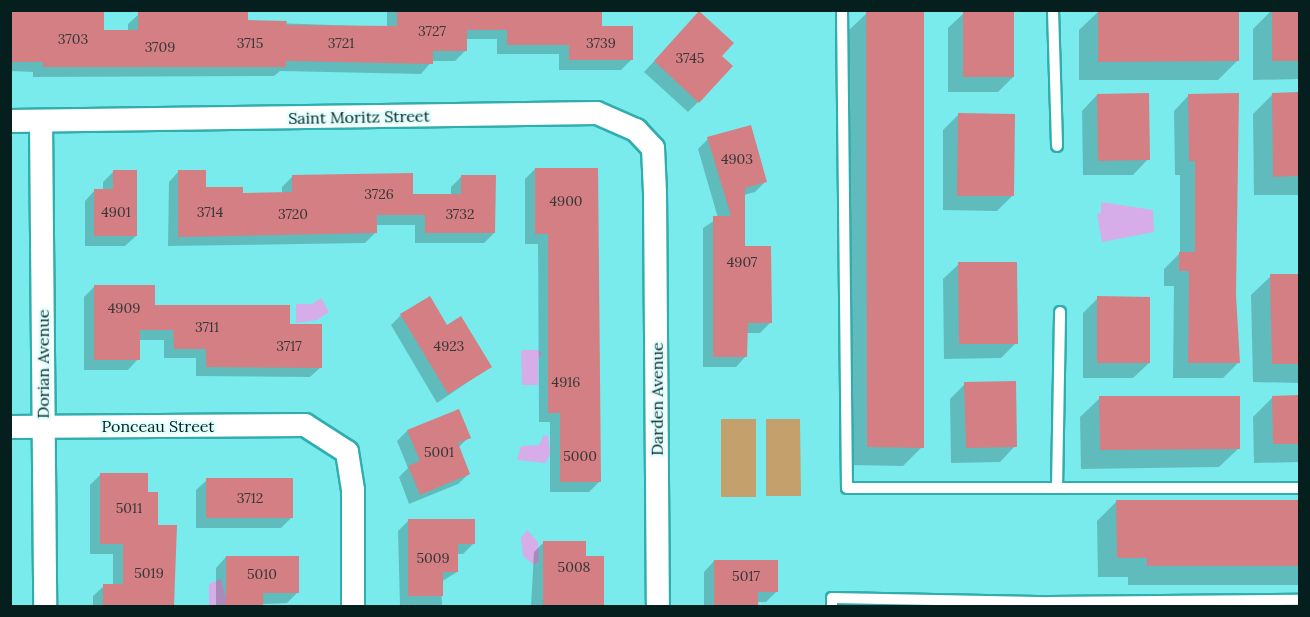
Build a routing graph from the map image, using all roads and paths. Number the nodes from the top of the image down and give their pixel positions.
1 (842, 10) edge
2 (1053, 10) edge
3 (10, 121) edge
4 (42, 121) junction
5 (1057, 146) dead end
6 (655, 192) joint
7 (1060, 312) dead end
8 (10, 427) edge
9 (44, 427) junction
10 (1057, 488) junction
11 (1299, 488) edge
12 (1293, 602) edge
13 (922, 603) edge
14 (1050, 604) edge
15 (45, 606) edge
16 (353, 606) edge
17 (658, 606) edge
18 (832, 606) edge

1 - 10 lane
2 - 5 lane
3 - 4 street, Saint Moritz Street
4 - 6 street, Saint Moritz Street
4 - 9 street, Dorian Avenue
6 - 17 street, Darden Avenue
7 - 10 lane
8 - 9 street, Ponceau Street
9 - 15 street, Dorian Avenue
9 - 16 street, Ponceau Street
10 - 11 lane
12 - 14 lane
13 - 14 lane
13 - 18 lane

